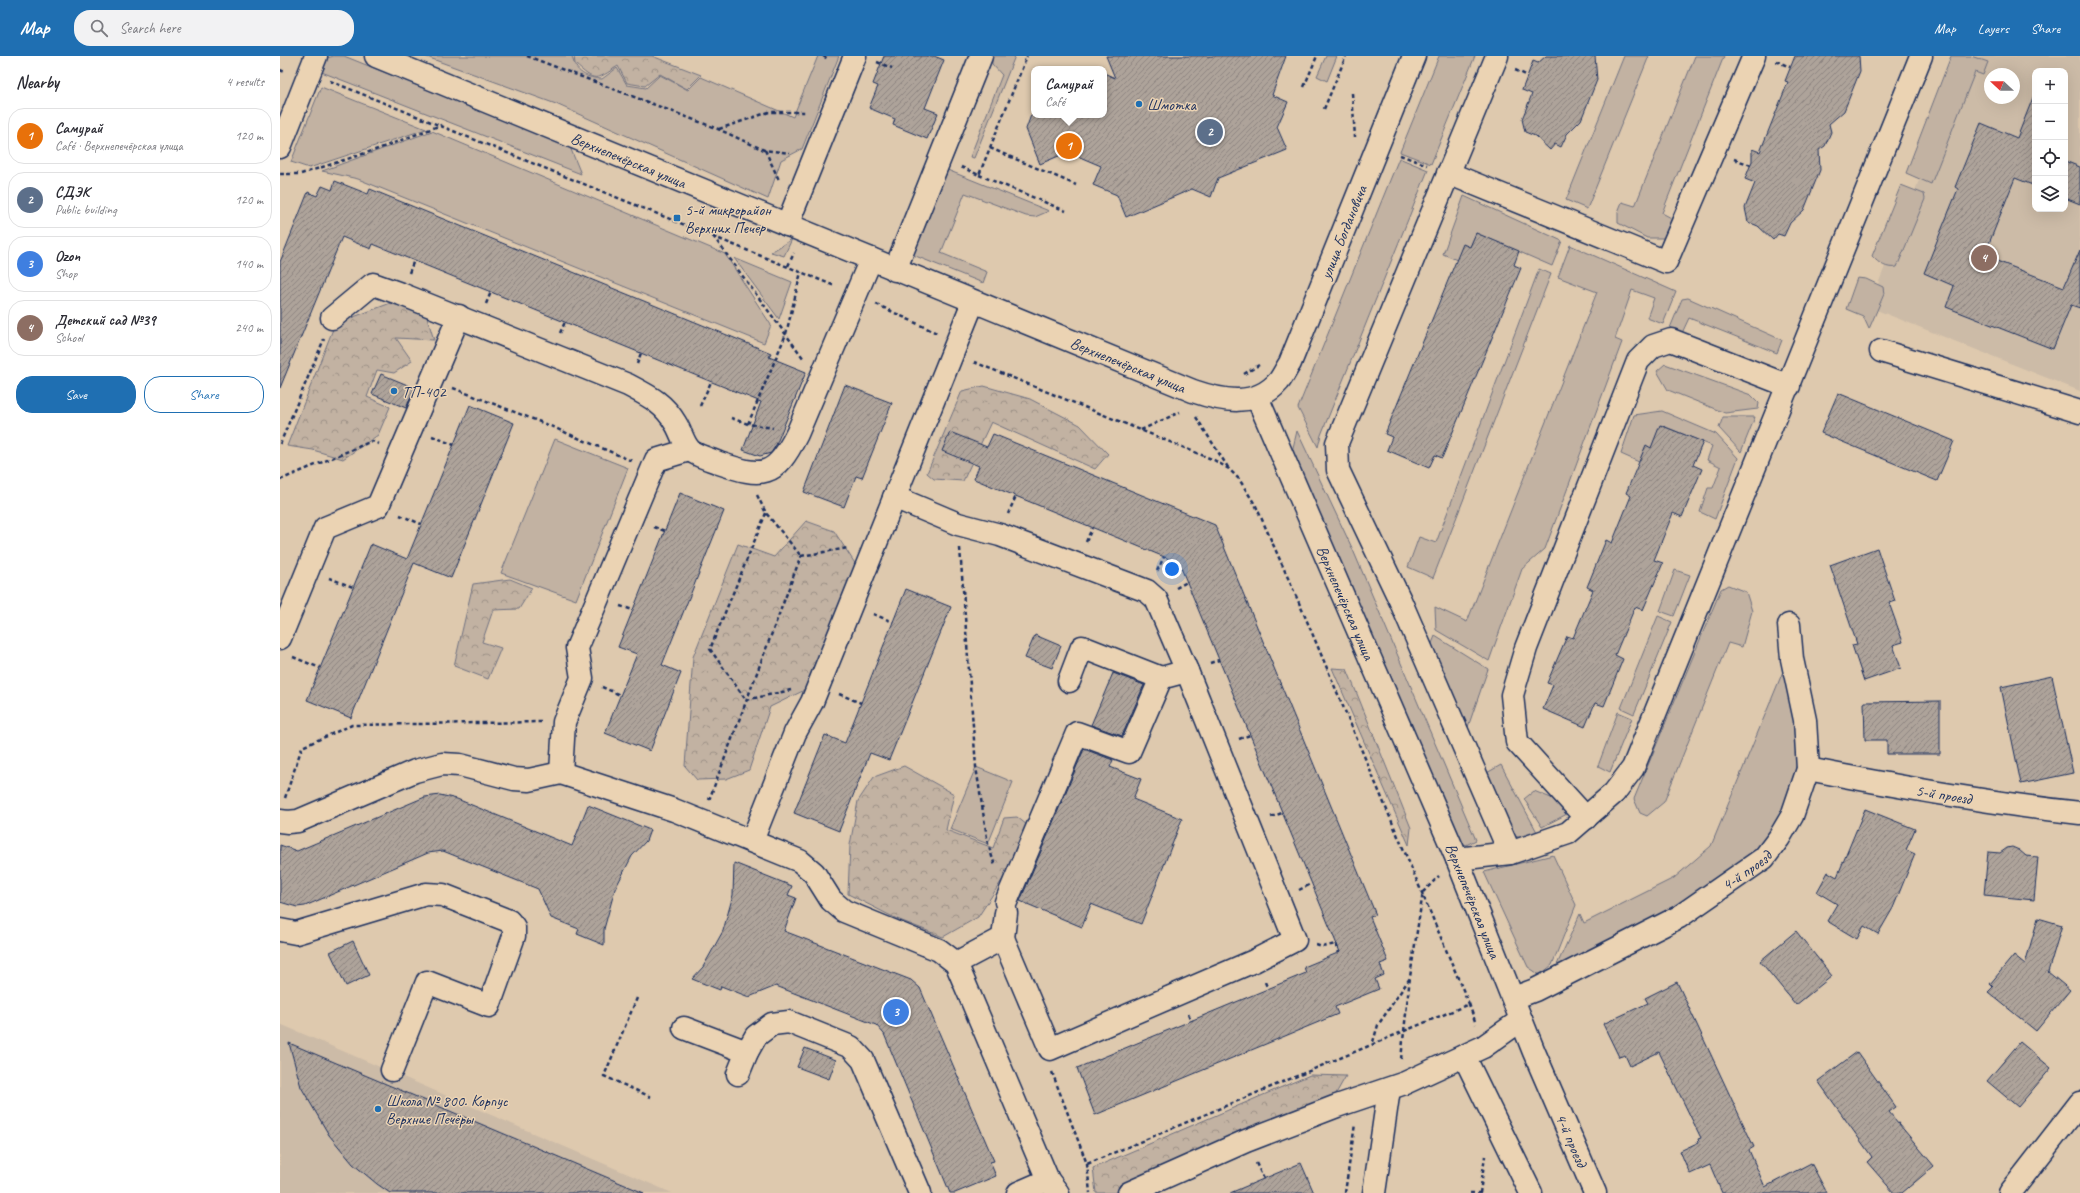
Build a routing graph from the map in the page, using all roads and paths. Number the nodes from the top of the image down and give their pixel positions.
1 (376, 56) edge
2 (527, 56) edge
3 (855, 56) edge
4 (981, 56) edge
5 (1027, 56) edge
6 (1317, 56) edge
7 (1346, 56) edge
8 (1414, 56) edge
9 (1497, 56) edge
10 (1754, 56) edge
11 (1921, 56) edge
12 (312, 64) edge
13 (1304, 87) dead end
14 (1352, 93) dead end
15 (835, 108) junction
16 (1324, 109) dead end
17 (442, 125) junction
18 (718, 129) junction
19 (1355, 139) dead end
20 (280, 147) edge
21 (818, 147) junction
22 (990, 148) junction
23 (1395, 153) dead end
24 (940, 158) junction
25 (1448, 173) junction
26 (280, 174) edge
27 (979, 175) junction
28 (1076, 185) dead end
29 (1066, 211) dead end
30 (788, 225) junction
31 (713, 236) junction
32 (794, 252) dead end
33 (871, 259) junction
34 (788, 266) junction
35 (895, 270) junction
36 (801, 272) junction
37 (856, 294) junction
38 (973, 302) junction
39 (459, 316) junction
40 (332, 318) joint
41 (786, 334) junction
42 (940, 335) dead end
43 (1881, 351) dead end
44 (968, 359) dead end
45 (1264, 359) dead end
46 (1238, 374) dead end
47 (432, 380) junction
48 (819, 381) junction
49 (711, 382) dead end
50 (1789, 386) junction
51 (1257, 397) junction
52 (700, 406) dead end
53 (1186, 409) dead end
54 (1193, 412) dead end
55 (2080, 412) edge
56 (731, 418) dead end
57 (748, 424) junction
58 (1140, 430) junction
59 (797, 434) junction
60 (280, 444) edge
61 (689, 450) junction
62 (402, 452) junction
63 (1229, 469) junction
64 (652, 470) junction
65 (747, 473) junction
66 (280, 480) edge
67 (894, 496) junction
68 (766, 513) junction
69 (958, 524) junction
70 (875, 545) junction
71 (802, 556) junction
72 (1789, 626) dead end
73 (283, 646) edge
74 (320, 668) dead end
75 (1187, 671) junction
76 (1161, 678) junction
77 (1069, 681) dead end
78 (799, 688) dead end
79 (746, 700) junction
80 (564, 722) junction
81 (1808, 769) junction
82 (561, 773) junction
83 (281, 812) edge
84 (2080, 813) edge
85 (1586, 818) junction
86 (701, 821) junction
87 (752, 841) junction
88 (1510, 854) junction
89 (1457, 860) junction
90 (1423, 892) junction
91 (1006, 907) junction
92 (280, 930) edge
93 (1003, 938) junction
94 (956, 963) junction
95 (1410, 977) junction
96 (637, 998) dead end
97 (1514, 998) junction
98 (1521, 1020) junction
99 (684, 1028) dead end
100 (1404, 1030) junction
101 (1373, 1043) junction
102 (1050, 1049) junction
103 (747, 1052) junction
104 (1464, 1056) junction
105 (392, 1070) dead end
106 (738, 1074) dead end
107 (1397, 1086) junction
108 (651, 1097) dead end
109 (1360, 1099) junction
110 (2080, 1103) edge
111 (1087, 1164) junction
112 (1053, 1186) edge
113 (920, 1193) edge
114 (1018, 1193) edge
115 (1090, 1193) edge
116 (1129, 1193) edge
117 (1345, 1193) edge
118 (1374, 1193) edge
119 (1470, 1193) edge
120 (1482, 1193) edge
121 (1531, 1193) edge
122 (1595, 1193) edge
123 (2010, 1193) edge

1 - 30 street, Верхнепечёрская улица
2 - 18 path
3 - 15 street
4 - 24 street
5 - 22 path
6 - 13 path
7 - 16 path
8 - 51 street, улица Богдановича
9 - 25 street
10 - 25 street
11 - 50 street
12 - 17 path
12 - 20 street
14 - 19 path
15 - 18 path
15 - 21 street
17 - 26 path
17 - 31 path
18 - 21 path
21 - 30 street
22 - 27 path
22 - 28 path
23 - 25 path
24 - 27 path
24 - 35 street
25 - 88 street
27 - 29 path
30 - 33 street, Верхнепечёрская улица
31 - 34 path
31 - 41 path
32 - 34 path
33 - 35 street, Верхнепечёрская улица
33 - 37 street
34 - 36 path
35 - 38 street, Верхнепечёрская улица
36 - 37 path
36 - 41 path
37 - 42 path
37 - 48 street
38 - 51 street, Верхнепечёрская улица
38 - 67 street
39 - 40 street
39 - 47 street
39 - 61 street
40 - 60 path
41 - 48 path
41 - 57 path
43 - 55 street
44 - 58 path
45 - 46 path
47 - 62 street
47 - 64 path
48 - 59 street
49 - 52 path
50 - 85 street
50 - 85 street
51 - 89 street, Верхнепечёрская улица
53 - 58 path
54 - 63 path
56 - 57 path
57 - 59 path
58 - 63 path
59 - 65 street
61 - 64 street
61 - 65 street
62 - 66 path
62 - 73 street
63 - 90 path
64 - 80 street
65 - 68 path
67 - 69 street
67 - 70 street
68 - 71 path
68 - 79 path
69 - 75 street
69 - 91 path
70 - 71 path
70 - 87 street
71 - 79 path
72 - 81 street, 4-й проезд
73 - 74 path
75 - 76 street
75 - 102 street
76 - 77 street
76 - 91 street
78 - 79 path
79 - 86 path
80 - 82 street
80 - 83 path
81 - 84 street, 5-й проезд
81 - 97 street, 4-й проезд
82 - 83 street
82 - 86 street
85 - 88 street
86 - 87 street
87 - 94 street
88 - 89 street
89 - 97 street, Верхнепечёрская улица
90 - 95 path
90 - 100 path
91 - 93 street
92 - 105 street
93 - 94 street
93 - 102 street
94 - 112 street
95 - 100 path
95 - 101 path
96 - 108 path
97 - 98 street, Верхнепечёрская улица
98 - 104 street
98 - 122 street, 4-й проезд
99 - 103 street
100 - 101 path
100 - 107 path
101 - 111 path
102 - 111 path
103 - 106 street
103 - 113 street
104 - 107 street
104 - 121 street
107 - 109 street
107 - 118 street
109 - 116 street
109 - 117 path
110 - 123 street
111 - 115 path
112 - 114 street
119 - 120 path

